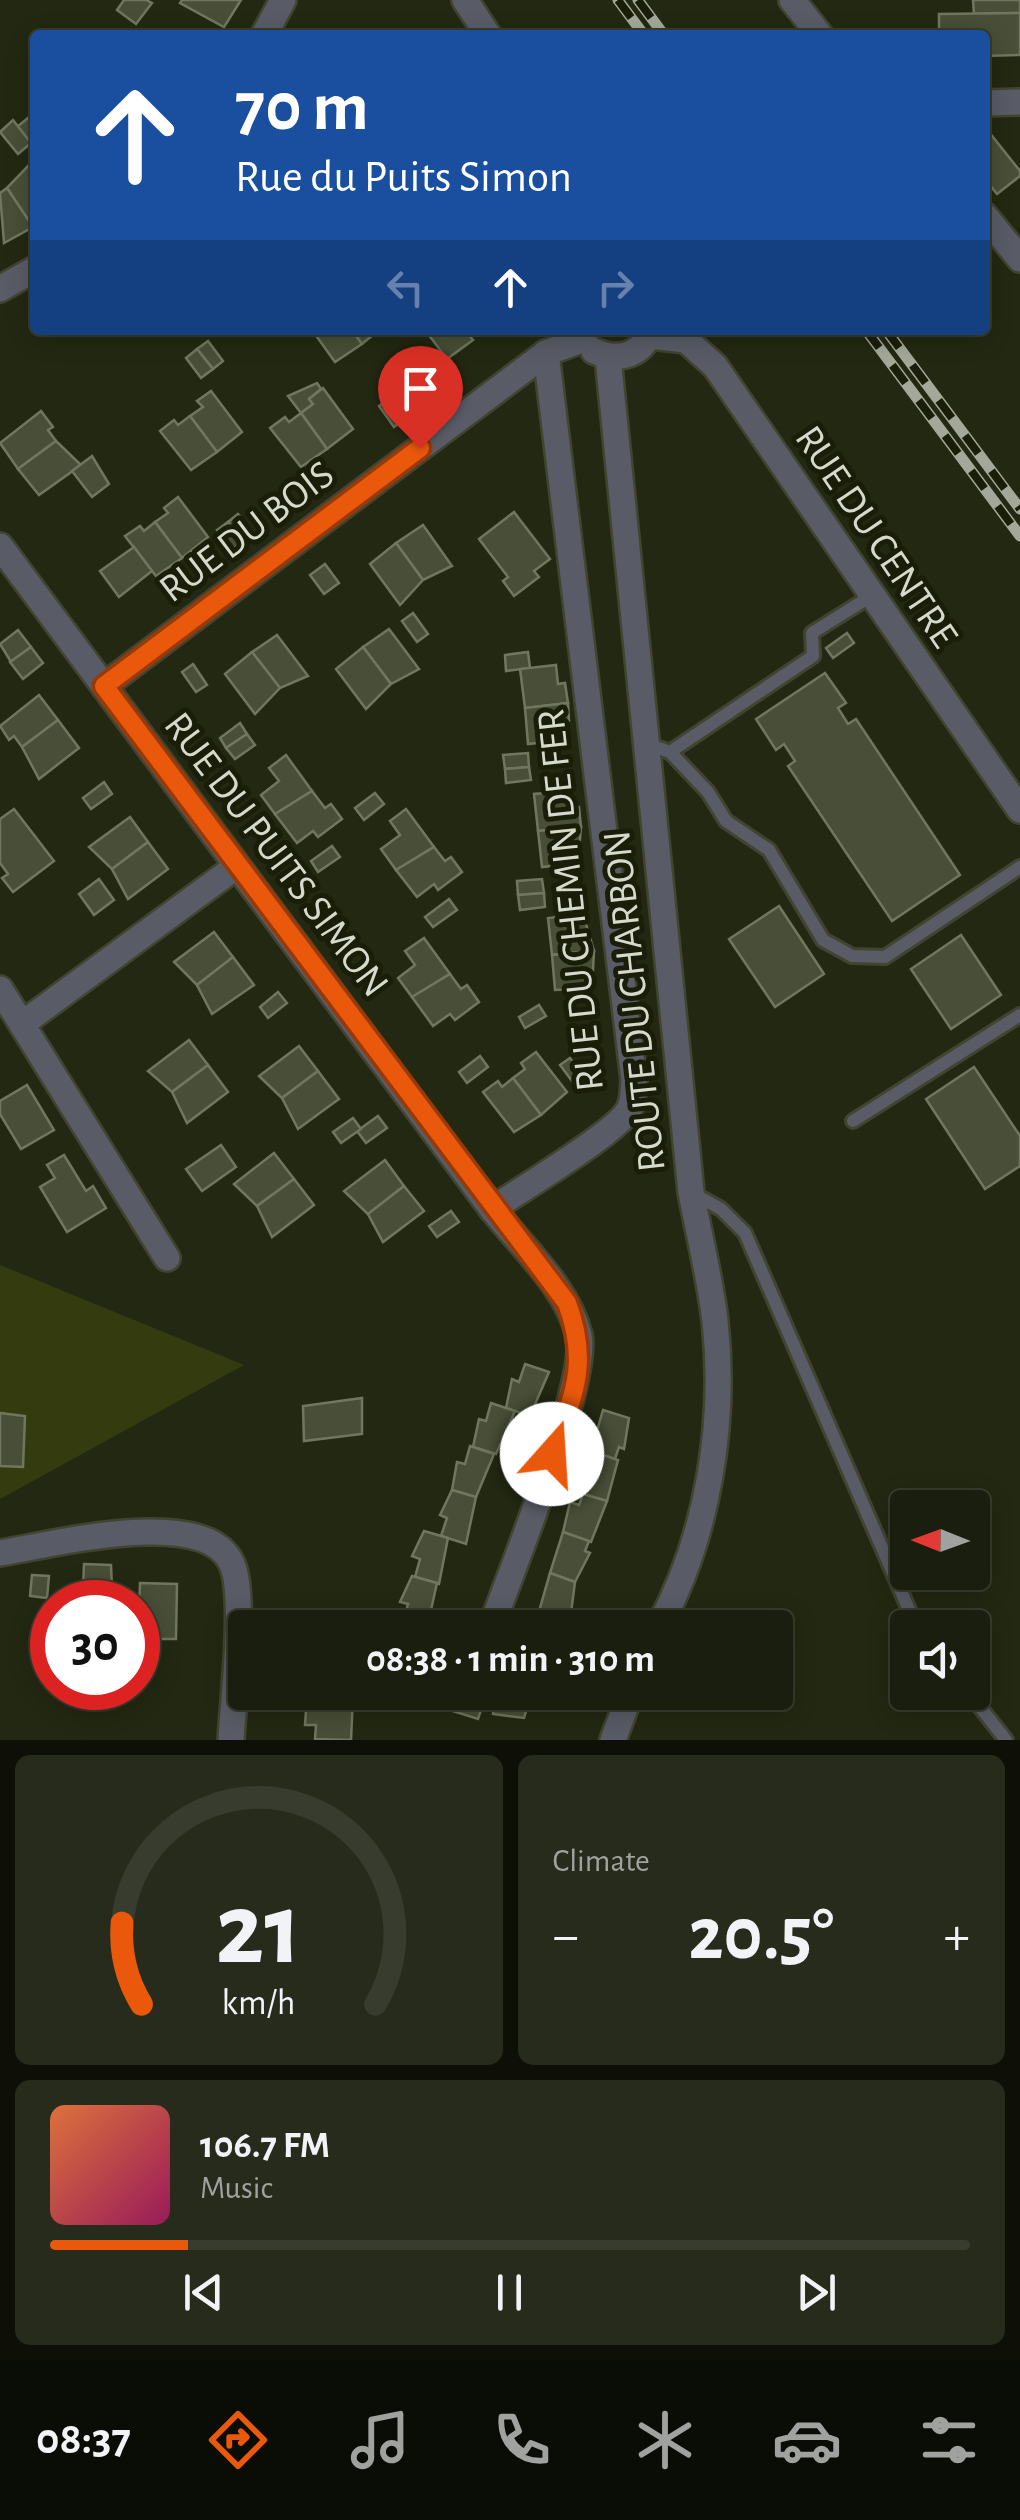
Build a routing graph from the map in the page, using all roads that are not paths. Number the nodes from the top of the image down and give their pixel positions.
1 (283, 0) edge
2 (465, 0) edge
3 (792, 0) edge
4 (267, 30) edge
5 (485, 30) edge
6 (816, 30) edge
7 (1020, 102) edge
8 (990, 103) edge
9 (990, 222) edge
10 (1020, 259) edge
11 (30, 272) edge
12 (0, 288) edge
13 (583, 335) edge
14 (649, 335) edge
15 (660, 335) edge
16 (546, 352) junction
17 (608, 357) junction
18 (0, 546) edge
19 (871, 596) junction
20 (104, 686) junction
21 (658, 748) junction
22 (1020, 810) edge
23 (237, 866) junction
24 (1020, 867) edge
25 (0, 988) edge
26 (1020, 1015) edge
27 (11, 1021) edge
28 (854, 1122) dead end
29 (691, 1192) junction
30 (492, 1209) junction
31 (167, 1258) dead end
32 (0, 1553) edge
33 (497, 1610) edge
34 (666, 1610) edge
35 (909, 1610) edge
36 (624, 1710) edge
37 (628, 1710) edge
38 (982, 1710) edge
39 (231, 1740) edge
40 (613, 1740) edge
41 (627, 1740) edge
42 (1006, 1740) edge

1 - 4 street
2 - 5 street
3 - 6 street
7 - 8 street
9 - 10 street
11 - 12 street
13 - 16 street, RUE DU BOIS
13 - 17 street
14 - 17 street
15 - 19 street, RUE DU CENTRE
16 - 20 street, RUE DU BOIS
16 - 30 street, RUE DU CHEMIN DE FER
17 - 21 street, ROUTE DU CHARBON
18 - 20 street, RUE DU PUITS SIMON
19 - 21 lane
19 - 22 street, RUE DU CENTRE
20 - 23 street, RUE DU PUITS SIMON
21 - 24 lane
21 - 29 street, ROUTE DU CHARBON
23 - 27 street
23 - 30 street, RUE DU PUITS SIMON
25 - 27 street
26 - 28 lane
27 - 31 street
29 - 34 street, ROUTE DU CHARBON
29 - 35 lane
30 - 33 street
32 - 39 street
36 - 40 street
37 - 41 street
38 - 42 lane

